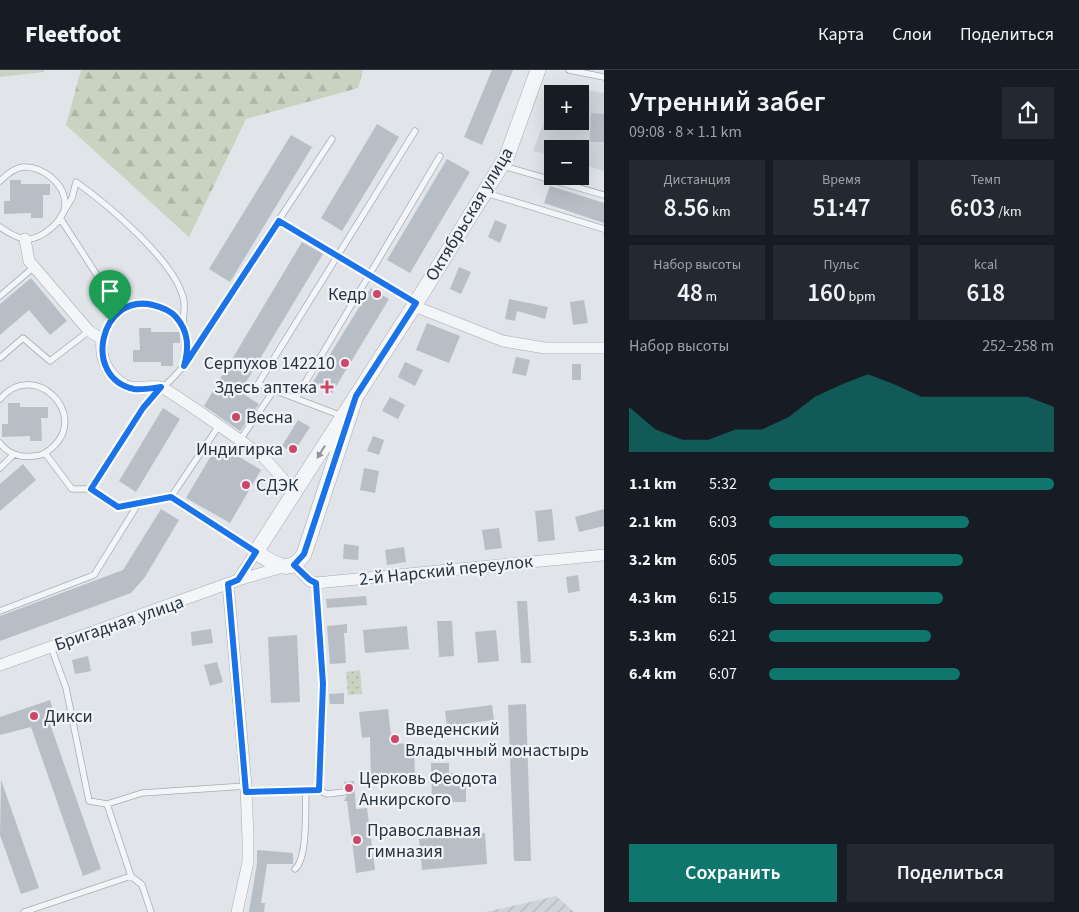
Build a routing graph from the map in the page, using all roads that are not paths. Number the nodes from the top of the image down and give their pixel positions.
1 (538, 70) edge
2 (569, 70) edge
3 (604, 77) edge
4 (415, 131) dead end
5 (332, 139) dead end
6 (440, 156) dead end
7 (501, 165) junction
8 (0, 181) edge
9 (484, 193) junction
10 (604, 195) edge
11 (60, 218) junction
12 (279, 221) junction
13 (0, 227) edge
14 (604, 229) edge
15 (25, 239) junction
16 (338, 256) junction
17 (34, 267) junction
18 (369, 275) junction
19 (0, 296) edge
20 (415, 304) junction
21 (120, 311) junction
22 (182, 325) junction
23 (89, 331) junction
24 (102, 339) junction
25 (604, 348) edge
26 (0, 358) edge
27 (184, 366) junction
28 (161, 387) junction
29 (274, 390) junction
30 (356, 396) junction
31 (296, 398) junction
32 (0, 399) edge
33 (344, 416) junction
34 (218, 427) junction
35 (240, 441) junction
36 (0, 443) edge
37 (45, 453) junction
38 (14, 454) junction
39 (0, 468) edge
40 (91, 489) junction
41 (295, 493) junction
42 (171, 497) junction
43 (138, 504) junction
44 (256, 552) junction
45 (604, 555) edge
46 (288, 566) junction
47 (233, 582) junction
48 (316, 583) junction
49 (0, 611) edge
50 (51, 647) junction
51 (0, 665) edge
52 (246, 789) junction
53 (319, 790) junction
54 (306, 791) junction
55 (344, 792) dead end
56 (107, 804) junction
57 (295, 869) dead end
58 (131, 876) junction
59 (24, 912) edge
60 (151, 912) edge
61 (237, 912) edge

1 - 7 street, Октябрьская улица
2 - 3 lane
4 - 16 lane
5 - 12 lane
6 - 18 lane
7 - 9 street, Октябрьская улица
7 - 10 lane
8 - 11 lane
9 - 14 lane
9 - 20 street, Октябрьская улица
11 - 15 lane
11 - 21 lane
11 - 22 lane
12 - 16 lane
12 - 27 lane
13 - 15 lane
15 - 17 street
16 - 18 lane
16 - 29 lane
17 - 19 lane
17 - 23 street
18 - 20 lane
18 - 31 lane
20 - 25 street
20 - 30 street, Октябрьская улица
21 - 22 lane
21 - 24 lane
22 - 27 lane
23 - 24 street
23 - 26 lane
24 - 28 street
27 - 28 lane
28 - 34 street
28 - 40 lane
29 - 31 lane
29 - 35 lane
30 - 33 street, Октябрьская улица
30 - 46 street
31 - 33 lane
32 - 37 lane
33 -> 41 street, Октябрьская улица
34 - 35 street
34 - 42 lane
35 - 41 street
36 - 38 lane
37 - 38 lane
37 - 40 lane
38 - 39 lane
40 - 43 lane
41 - 44 street, Октябрьская улица
42 - 43 lane
42 - 44 lane
43 - 49 lane
44 - 46 street
44 - 47 street
45 - 48 street, 2-й Нарский переулок
46 - 47 street, Бригадная улица
46 - 48 street
47 - 50 street, Бригадная улица
47 - 52 street
48 - 53 lane
50 - 51 street, Бригадная улица
50 - 56 lane
52 - 54 lane
52 - 56 lane
52 - 61 street
53 - 54 lane
53 - 55 lane
54 - 57 lane
56 - 58 lane
58 - 59 lane
58 - 60 lane

